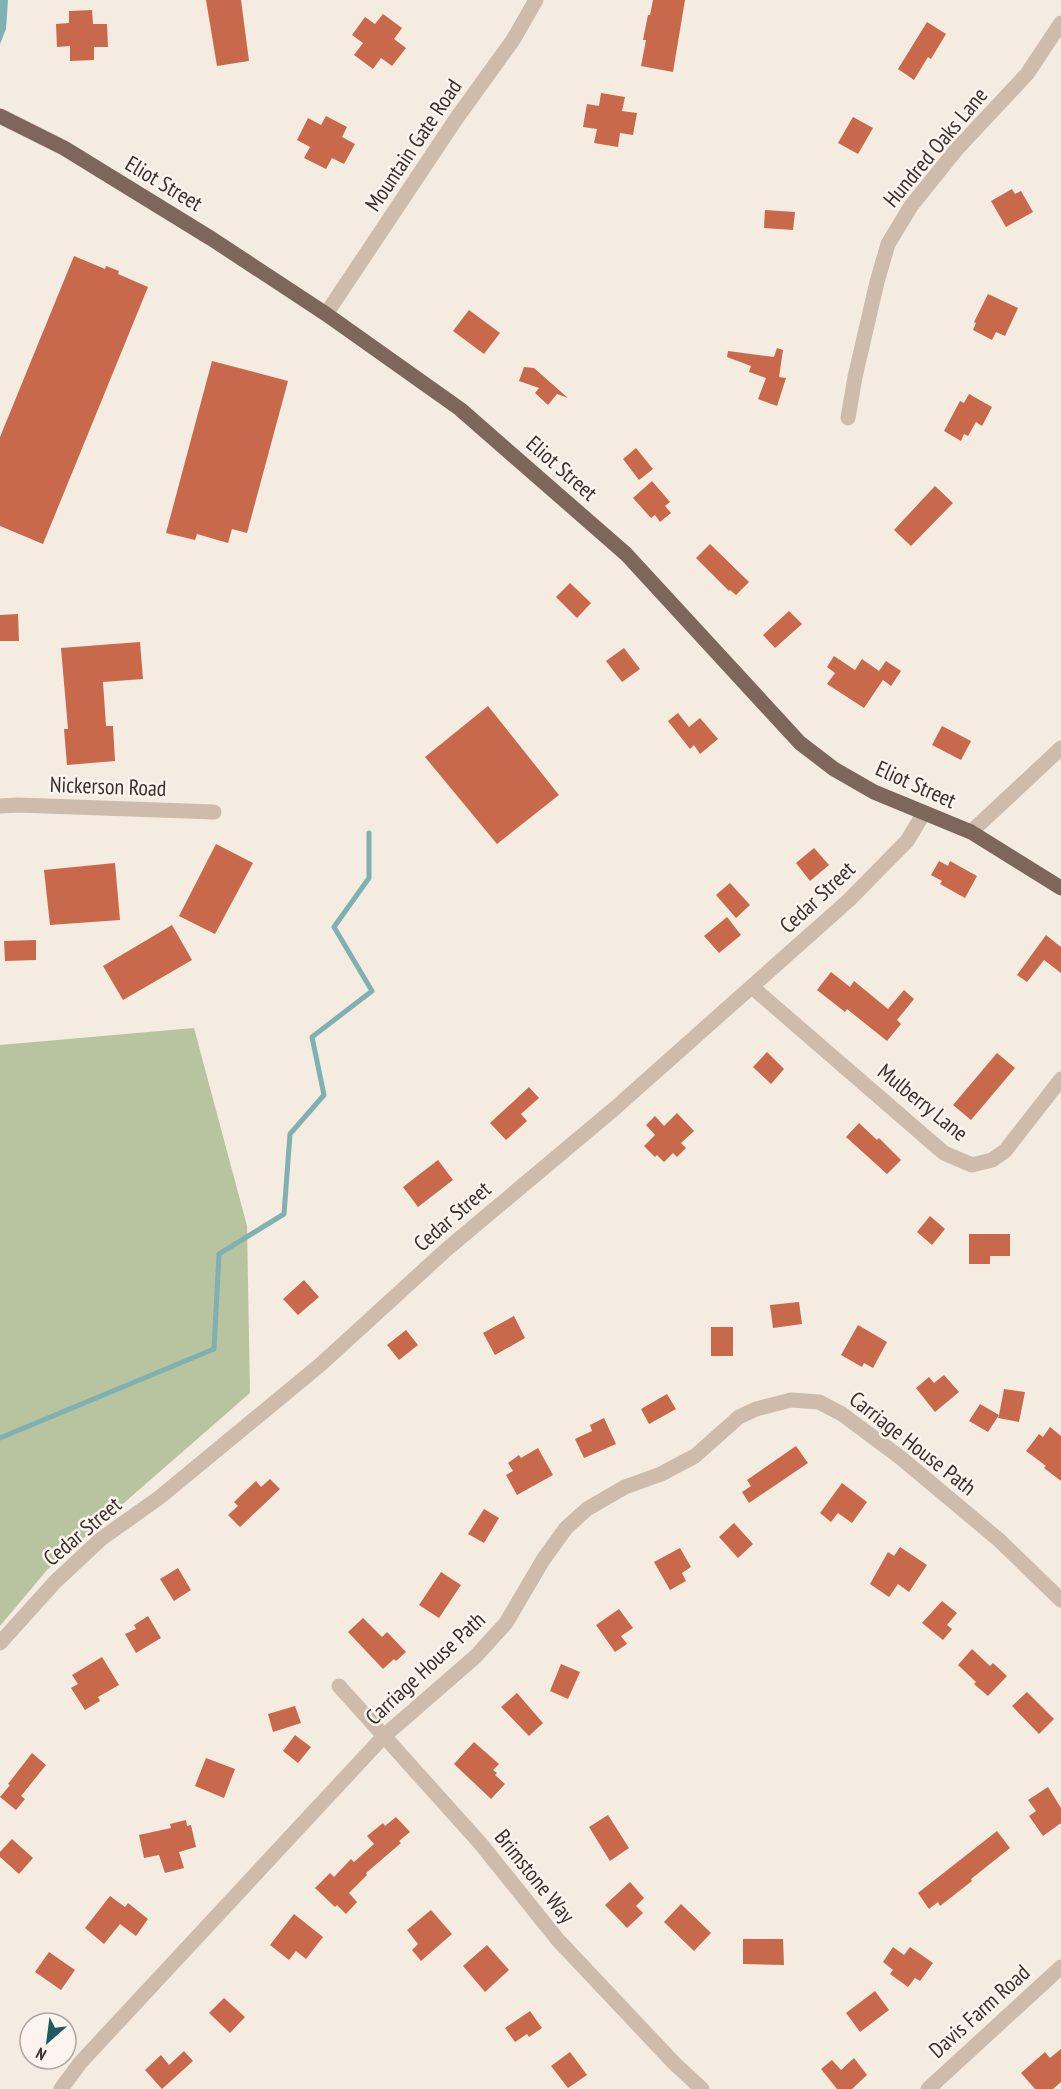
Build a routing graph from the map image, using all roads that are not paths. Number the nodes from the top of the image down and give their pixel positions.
1 (536, 0) edge
2 (1061, 23) edge
3 (0, 116) edge
4 (326, 314) junction
5 (848, 418) dead end
6 (1061, 748) edge
7 (0, 806) edge
8 (214, 812) dead end
9 (924, 813) junction
10 (971, 832) junction
11 (1061, 888) edge
12 (752, 987) junction
13 (1061, 1079) edge
14 (1061, 1600) edge
15 (0, 1643) edge
16 (339, 1686) dead end
17 (384, 1736) junction
18 (1061, 1967) edge
19 (61, 2089) edge
20 (702, 2089) edge
21 (927, 2089) edge

1 - 4 street, Mountain Gate Road
2 - 5 street, Hundred Oaks Lane
3 - 4 main road, Eliot Street
4 - 9 main road, Eliot Street
6 - 10 street
7 - 8 street, Nickerson Road
9 - 10 main road, Eliot Street
9 - 12 street, Cedar Street
10 - 11 main road, Eliot Street
12 - 13 street, Mulberry Lane
12 - 15 street, Cedar Street
14 - 17 street, Carriage House Path
16 - 17 street, Brimstone Way
17 - 19 street, Carriage House Path
17 - 20 street, Brimstone Way
18 - 21 street, Davis Farm Road

